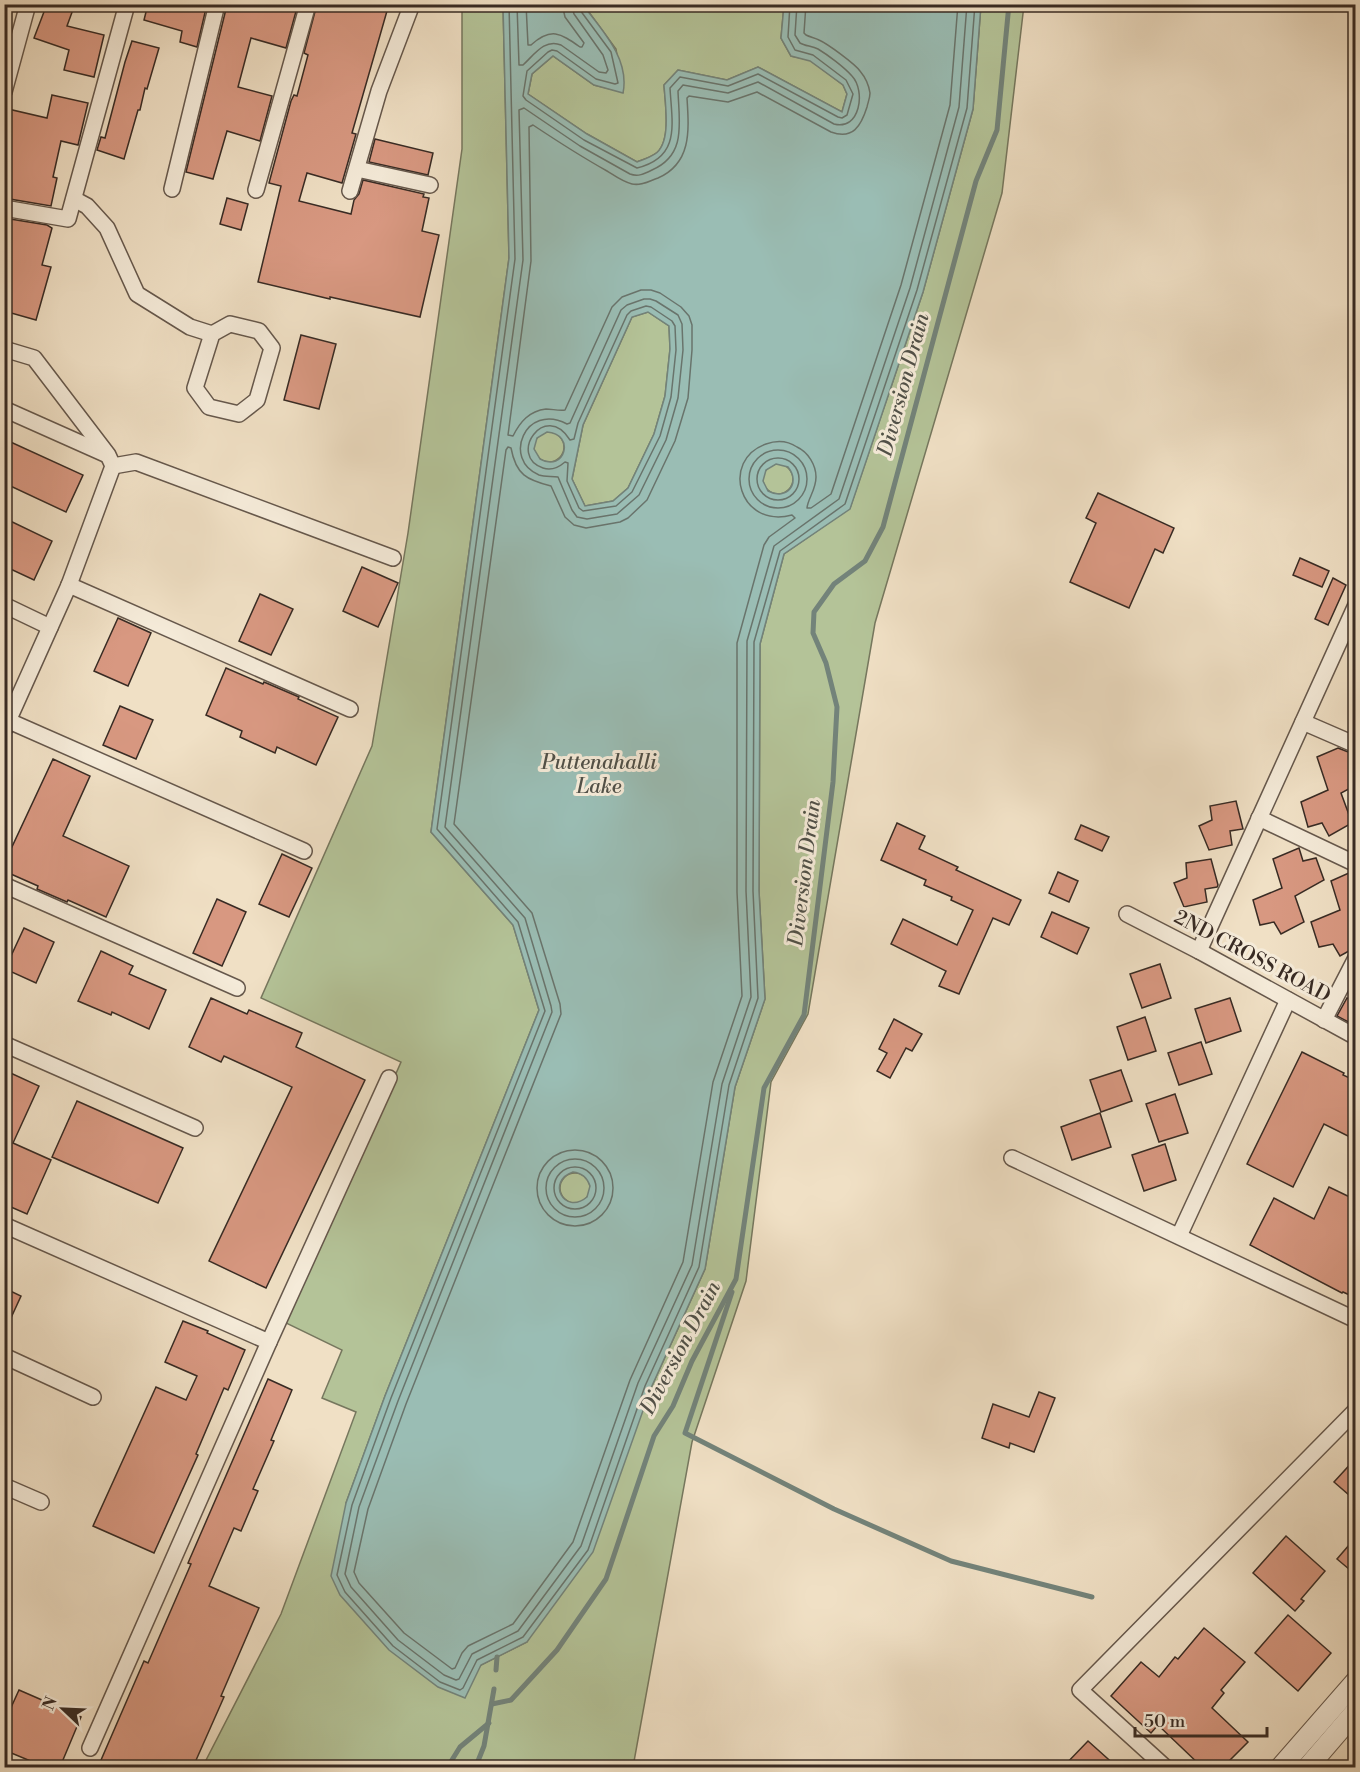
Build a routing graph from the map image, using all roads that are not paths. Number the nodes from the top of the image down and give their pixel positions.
1 (28, 4) edge
2 (127, 4) edge
3 (217, 4) edge
4 (308, 4) edge
5 (412, 4) edge
6 (4, 92) edge
7 (357, 169) junction
8 (430, 185) dead end
9 (172, 189) dead end
10 (256, 190) dead end
11 (350, 191) dead end
12 (74, 199) junction
13 (4, 208) edge
14 (212, 334) junction
15 (4, 349) edge
16 (4, 409) edge
17 (110, 461) junction
18 (393, 558) dead end
19 (69, 585) junction
20 (4, 605) edge
21 (1356, 605) edge
22 (50, 627) junction
23 (1351, 628) edge
24 (350, 709) dead end
25 (1303, 722) junction
26 (7, 725) edge
27 (1356, 745) edge
28 (1259, 818) junction
29 (304, 851) dead end
30 (1356, 864) edge
31 (4, 885) edge
32 (1127, 914) dead end
33 (1199, 951) junction
34 (1356, 958) edge
35 (237, 988) dead end
36 (1288, 1000) junction
37 (1324, 1020) junction
38 (1356, 1037) edge
39 (4, 1044) edge
40 (389, 1078) dead end
41 (195, 1128) dead end
42 (1012, 1158) dead end
43 (4, 1225) edge
44 (1179, 1236) junction
45 (1356, 1320) edge
46 (269, 1342) junction
47 (4, 1356) edge
48 (93, 1396) dead end
49 (1356, 1410) edge
50 (4, 1486) edge
51 (41, 1502) dead end
52 (1356, 1681) edge
53 (1356, 1711) edge
54 (90, 1748) dead end
55 (1166, 1767) edge
56 (1280, 1767) edge
57 (1306, 1767) edge

1 - 6 street
2 - 12 street
3 - 9 street
4 - 10 street
5 - 7 street
7 - 8 street
7 - 11 street
12 - 13 street
12 - 14 street
14 - 14 street
15 - 17 street
16 - 17 street
17 - 18 street
17 - 19 street
19 - 22 street
19 - 24 street
20 - 22 street
21 - 23 street
22 - 26 street
23 - 25 street
25 - 27 street
25 - 28 street
26 - 29 street
28 - 30 street
28 - 33 street
31 - 35 street
32 - 33 street, 2ND CROSS ROAD
33 - 36 street, 2ND CROSS ROAD
34 - 37 street
36 - 37 street, 2ND CROSS ROAD
36 - 44 street
37 - 38 street, 2ND CROSS ROAD
39 - 41 street
40 - 46 street
42 - 44 street
43 - 46 street
44 - 45 street
46 - 54 street
47 - 48 street
49 - 55 street
50 - 51 street
52 - 56 street
53 - 57 street

